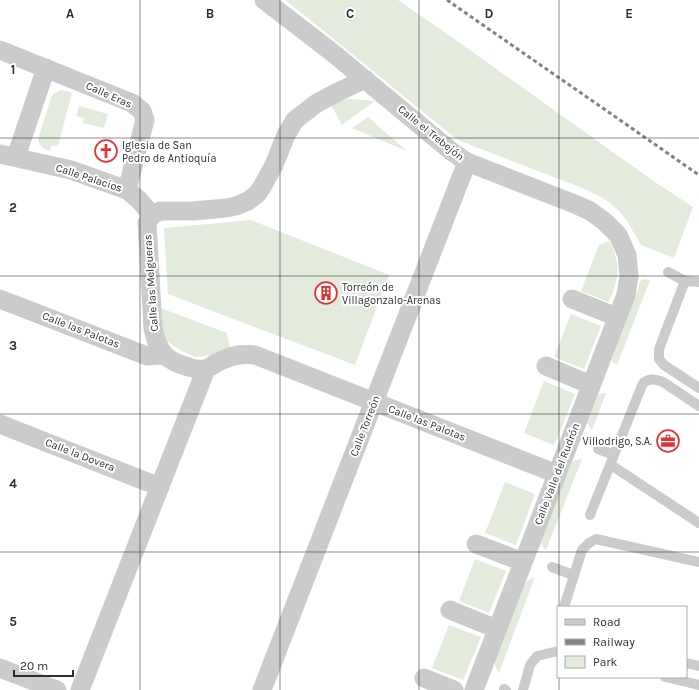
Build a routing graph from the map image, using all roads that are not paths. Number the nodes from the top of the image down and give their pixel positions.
1 (264, 0) edge
2 (0, 50) edge
3 (46, 68) junction
4 (365, 79) junction
5 (8, 155) edge
6 (468, 162) junction
7 (126, 190) junction
8 (152, 215) junction
9 (627, 255) joint
10 (668, 272) dead end
11 (685, 281) junction
12 (699, 282) edge
13 (0, 299) edge
14 (572, 299) dead end
15 (617, 317) junction
16 (163, 355) junction
17 (546, 366) dead end
18 (206, 369) junction
19 (591, 385) junction
20 (699, 388) edge
21 (374, 402) junction
22 (699, 406) edge
23 (0, 424) edge
24 (598, 449) dead end
25 (612, 460) junction
26 (557, 474) junction
27 (160, 487) junction
28 (590, 515) dead end
29 (699, 523) edge
30 (476, 544) dead end
31 (523, 562) junction
32 (699, 562) edge
33 (552, 567) dead end
34 (574, 575) junction
35 (564, 606) edge
36 (450, 610) dead end
37 (497, 629) junction
38 (557, 651) edge
39 (687, 663) edge
40 (699, 666) edge
41 (0, 668) edge
42 (424, 678) dead end
43 (669, 678) edge
44 (699, 685) edge
45 (58, 690) edge
46 (80, 690) edge
47 (262, 690) edge
48 (454, 690) edge
49 (474, 690) edge
50 (523, 690) edge

1 - 4 street, Calle el Trebejón
2 - 3 street, Calle Eras
3 - 5 street, Calle Palacios
3 - 7 street, Calle Eras
4 - 6 street, Calle el Trebejón
4 - 8 street
5 - 7 street, Calle Palacios
6 - 9 street, Calle el Trebejón
6 - 21 street, Calle Torreón
7 - 8 street, Calle Palacios
8 - 16 street, Calle las Melgueras
9 - 15 street, Calle Valle del Rudrón
10 - 11 lane
11 - 12 lane
11 - 20 lane
13 - 16 street, Calle las Palotas
14 - 15 street
15 - 19 street, Calle Valle del Rudrón
16 - 18 street
17 - 19 street
18 - 21 street, Calle las Palotas
18 - 27 street
19 - 26 street, Calle Valle del Rudrón
21 - 26 street, Calle las Palotas
21 - 47 street, Calle Torreón
22 - 25 lane
23 - 27 street, Calle la Dovera
24 - 25 lane
25 - 28 lane
25 - 29 lane
26 - 31 street, Calle Valle del Rudrón
27 - 46 street
30 - 31 street
31 - 37 street, Calle Valle del Rudrón
32 - 34 lane
33 - 34 lane
34 - 35 lane
36 - 37 street
37 - 49 street, Calle Valle del Rudrón
38 - 50 lane
39 - 40 lane
41 - 45 street
42 - 48 street
43 - 44 lane

